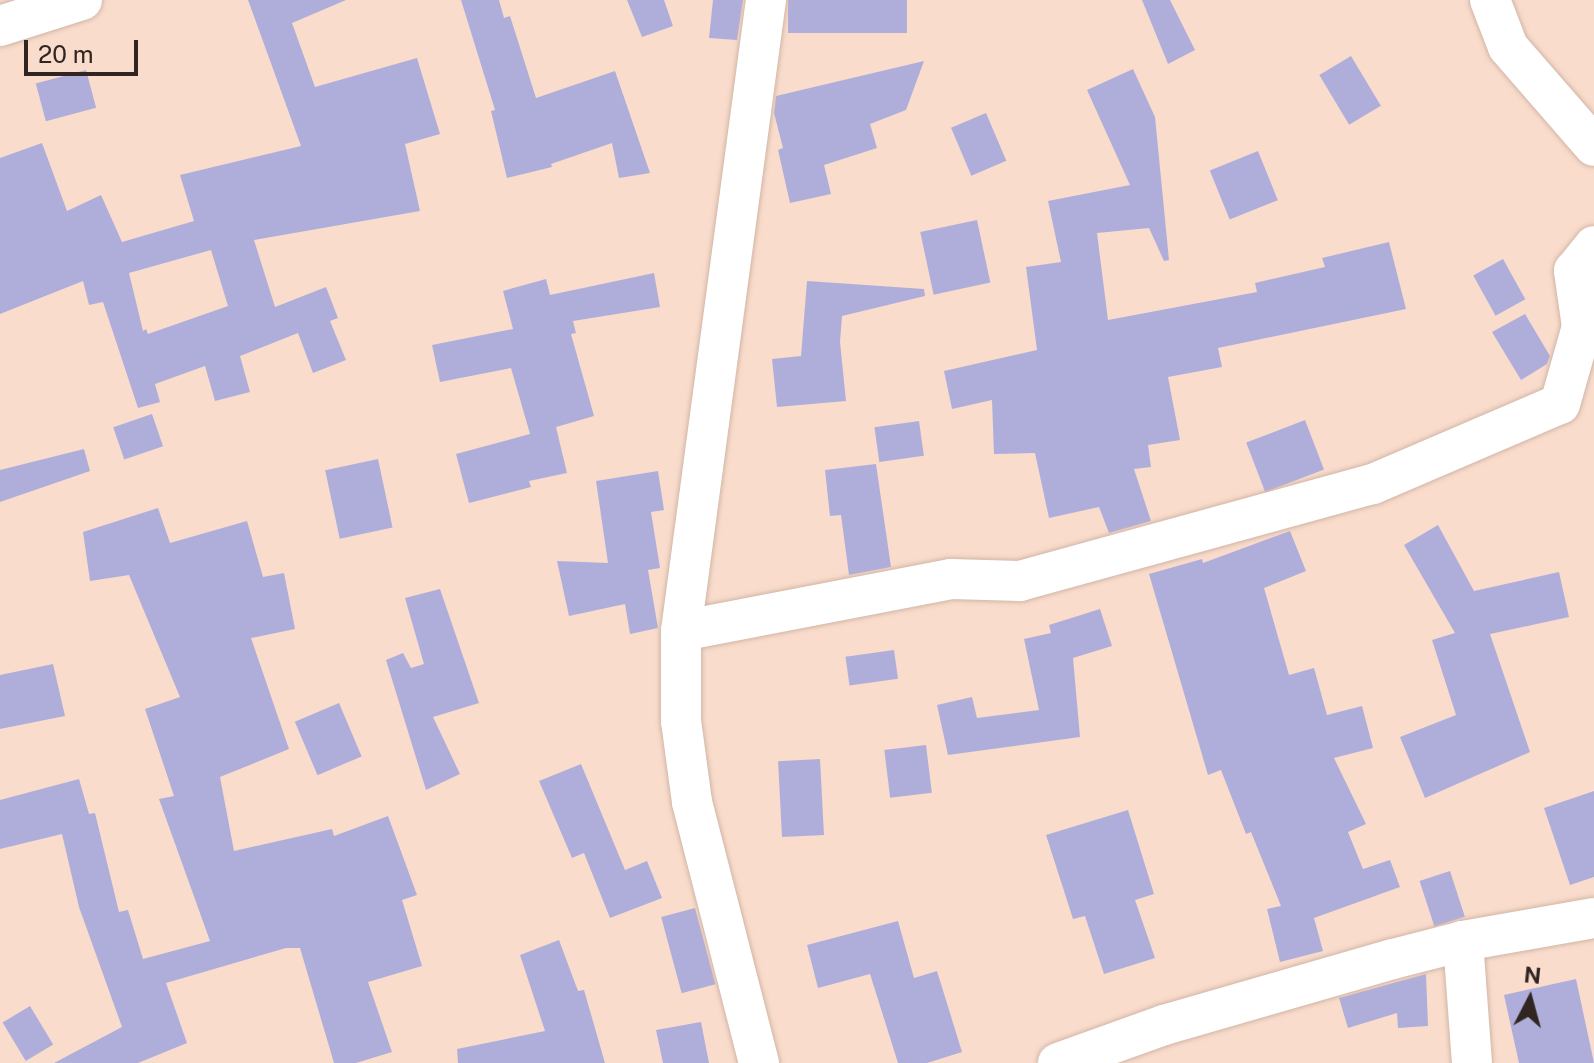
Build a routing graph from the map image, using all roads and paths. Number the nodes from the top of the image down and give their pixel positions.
1 (82, 0) edge
2 (766, 0) edge
3 (1490, 0) edge
4 (0, 26) edge
5 (1594, 146) edge
6 (1594, 246) edge
7 (681, 631) junction
8 (1594, 918) edge
9 (1463, 941) junction
10 (759, 1063) edge
11 (1058, 1063) edge
12 (1472, 1063) edge

1 - 4 street
2 - 7 street
3 - 5 street
6 - 7 street
7 - 10 street
8 - 9 street
9 - 11 street
9 - 12 street

